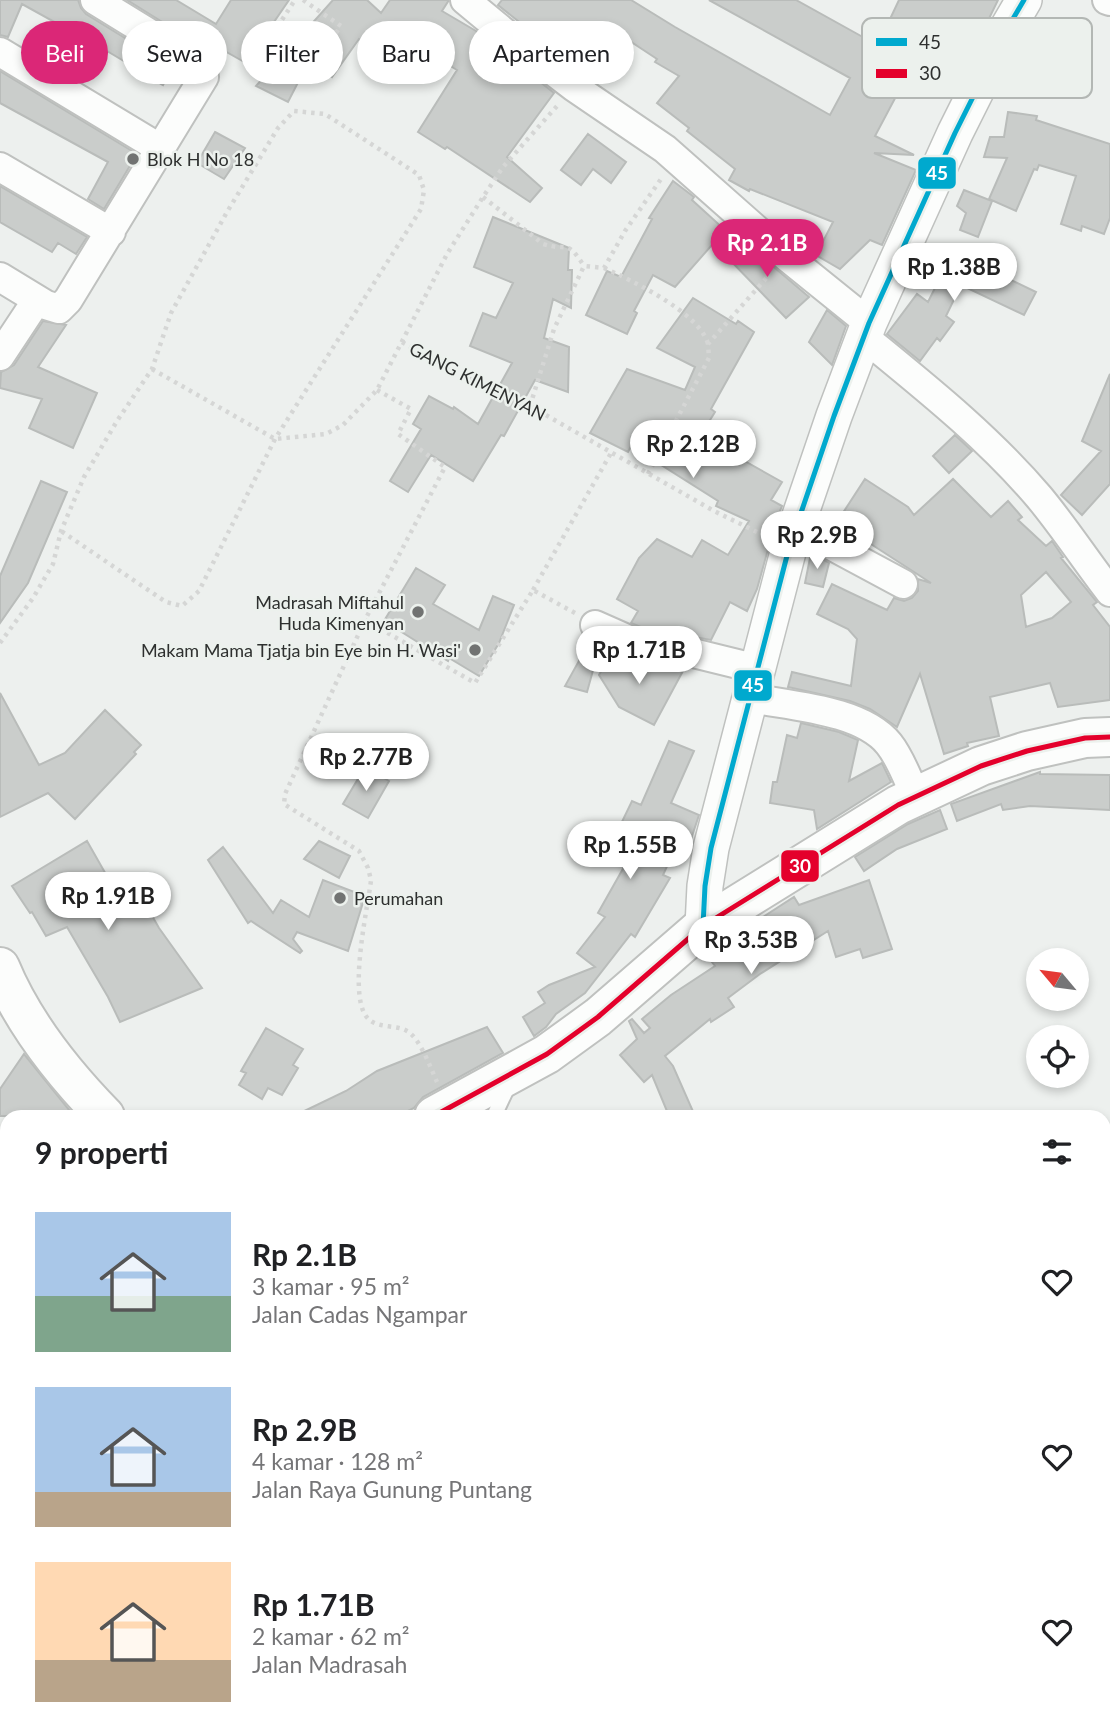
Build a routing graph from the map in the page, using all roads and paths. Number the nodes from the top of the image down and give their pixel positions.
1 (95, 0) edge
2 (295, 0) edge
3 (303, 0) edge
4 (466, 0) edge
5 (1024, 0) edge
6 (1013, 18) edge
7 (281, 21) edge
8 (334, 21) edge
9 (0, 52) edge
10 (574, 87) junction
11 (972, 98) edge
12 (161, 149) junction
13 (676, 158) junction
14 (0, 167) edge
15 (483, 197) junction
16 (111, 232) junction
17 (786, 256) junction
18 (584, 266) junction
19 (604, 268) junction
20 (0, 278) edge
21 (37, 300) junction
22 (866, 330) junction
23 (402, 342) junction
24 (708, 344) junction
25 (0, 356) edge
26 (152, 369) junction
27 (377, 390) junction
28 (530, 406) junction
29 (275, 439) junction
30 (611, 453) junction
31 (648, 474) junction
32 (61, 531) junction
33 (792, 537) junction
34 (903, 583) dead end
35 (533, 590) junction
36 (1110, 592) edge
37 (365, 620) junction
38 (595, 625) joint
39 (0, 643) edge
40 (755, 684) junction
41 (1110, 737) edge
42 (916, 797) junction
43 (704, 926) junction
44 (3, 982) edge
45 (513, 1073) junction
46 (99, 1110) edge
47 (441, 1110) edge
48 (446, 1110) edge
49 (497, 1110) edge

1 - 12 street
2 - 7 path
3 - 8 path
4 - 10 street
5 - 6 street
9 - 12 street
10 - 13 street
10 - 15 path, GANG KIMENYAN
11 - 22 street
12 - 16 street
13 - 17 street
13 - 19 path
14 - 16 street
15 - 18 path
15 - 23 path, GANG KIMENYAN
16 - 21 street
17 - 22 street
17 - 24 path
18 - 19 path
18 - 28 path
19 - 24 path
20 - 21 street
21 - 25 street
22 - 33 street
22 - 36 street
23 - 27 path
23 - 28 path, GANG KIMENYAN
24 - 31 path
26 - 29 path
26 - 29 path
26 - 32 path
27 - 29 path
27 - 37 path
28 - 30 path, GANG KIMENYAN
29 - 32 path
30 - 31 path, GANG KIMENYAN
30 - 35 path
31 - 33 path, GANG KIMENYAN
32 - 39 path
33 - 34 street
33 - 40 street
35 - 37 path
35 - 38 path
37 - 47 path
38 - 40 street
40 - 42 street
40 - 43 street
41 - 42 main road
42 - 43 main road
43 - 45 main road
44 - 46 main road
45 - 48 main road
45 - 49 lane

